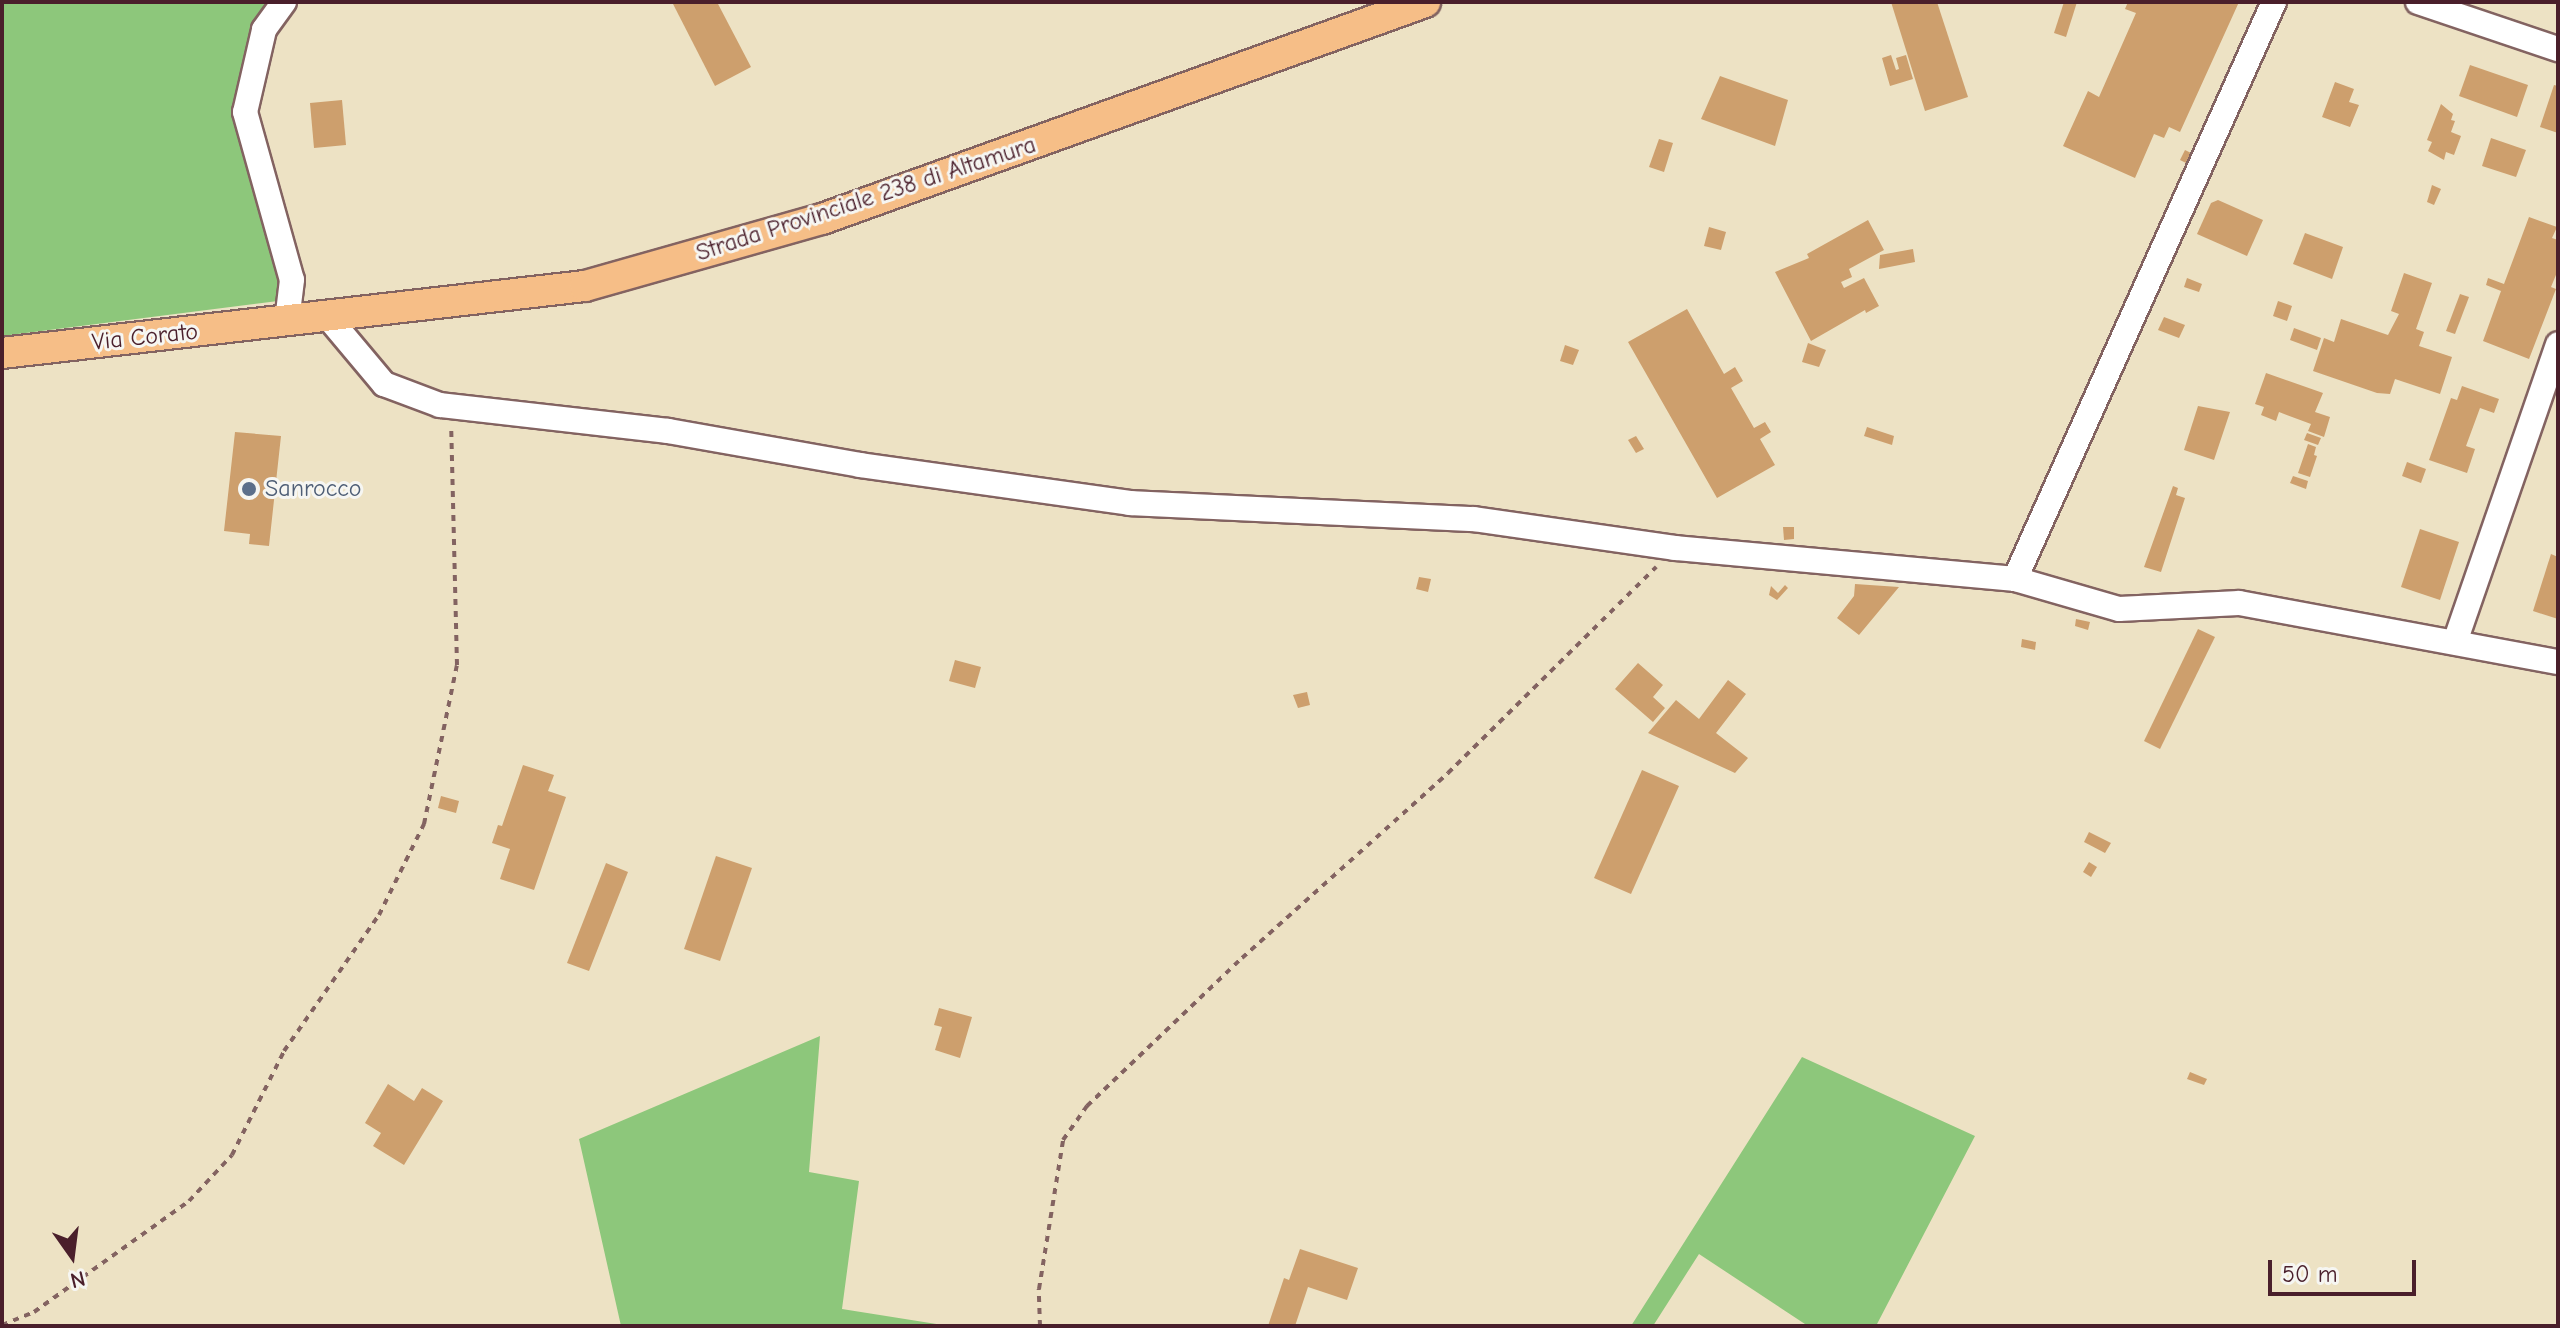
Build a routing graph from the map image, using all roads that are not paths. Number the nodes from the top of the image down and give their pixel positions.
1 (284, 2) edge
2 (1425, 2) edge
3 (2274, 2) edge
4 (2418, 2) edge
5 (2558, 49) edge
6 (327, 316) junction
7 (287, 321) junction
8 (2558, 344) edge
9 (2, 353) edge
10 (2015, 579) junction
11 (2455, 642) junction
12 (2558, 662) edge

1 - 7 street
2 - 6 main road, Strada Provinciale 238 di Altamura
3 - 10 street
4 - 5 street
6 - 7 main road, Strada Provinciale 238 di Altamura
6 - 10 street
7 - 9 main road, Via Corato
8 - 11 street
10 - 11 street
11 - 12 street

